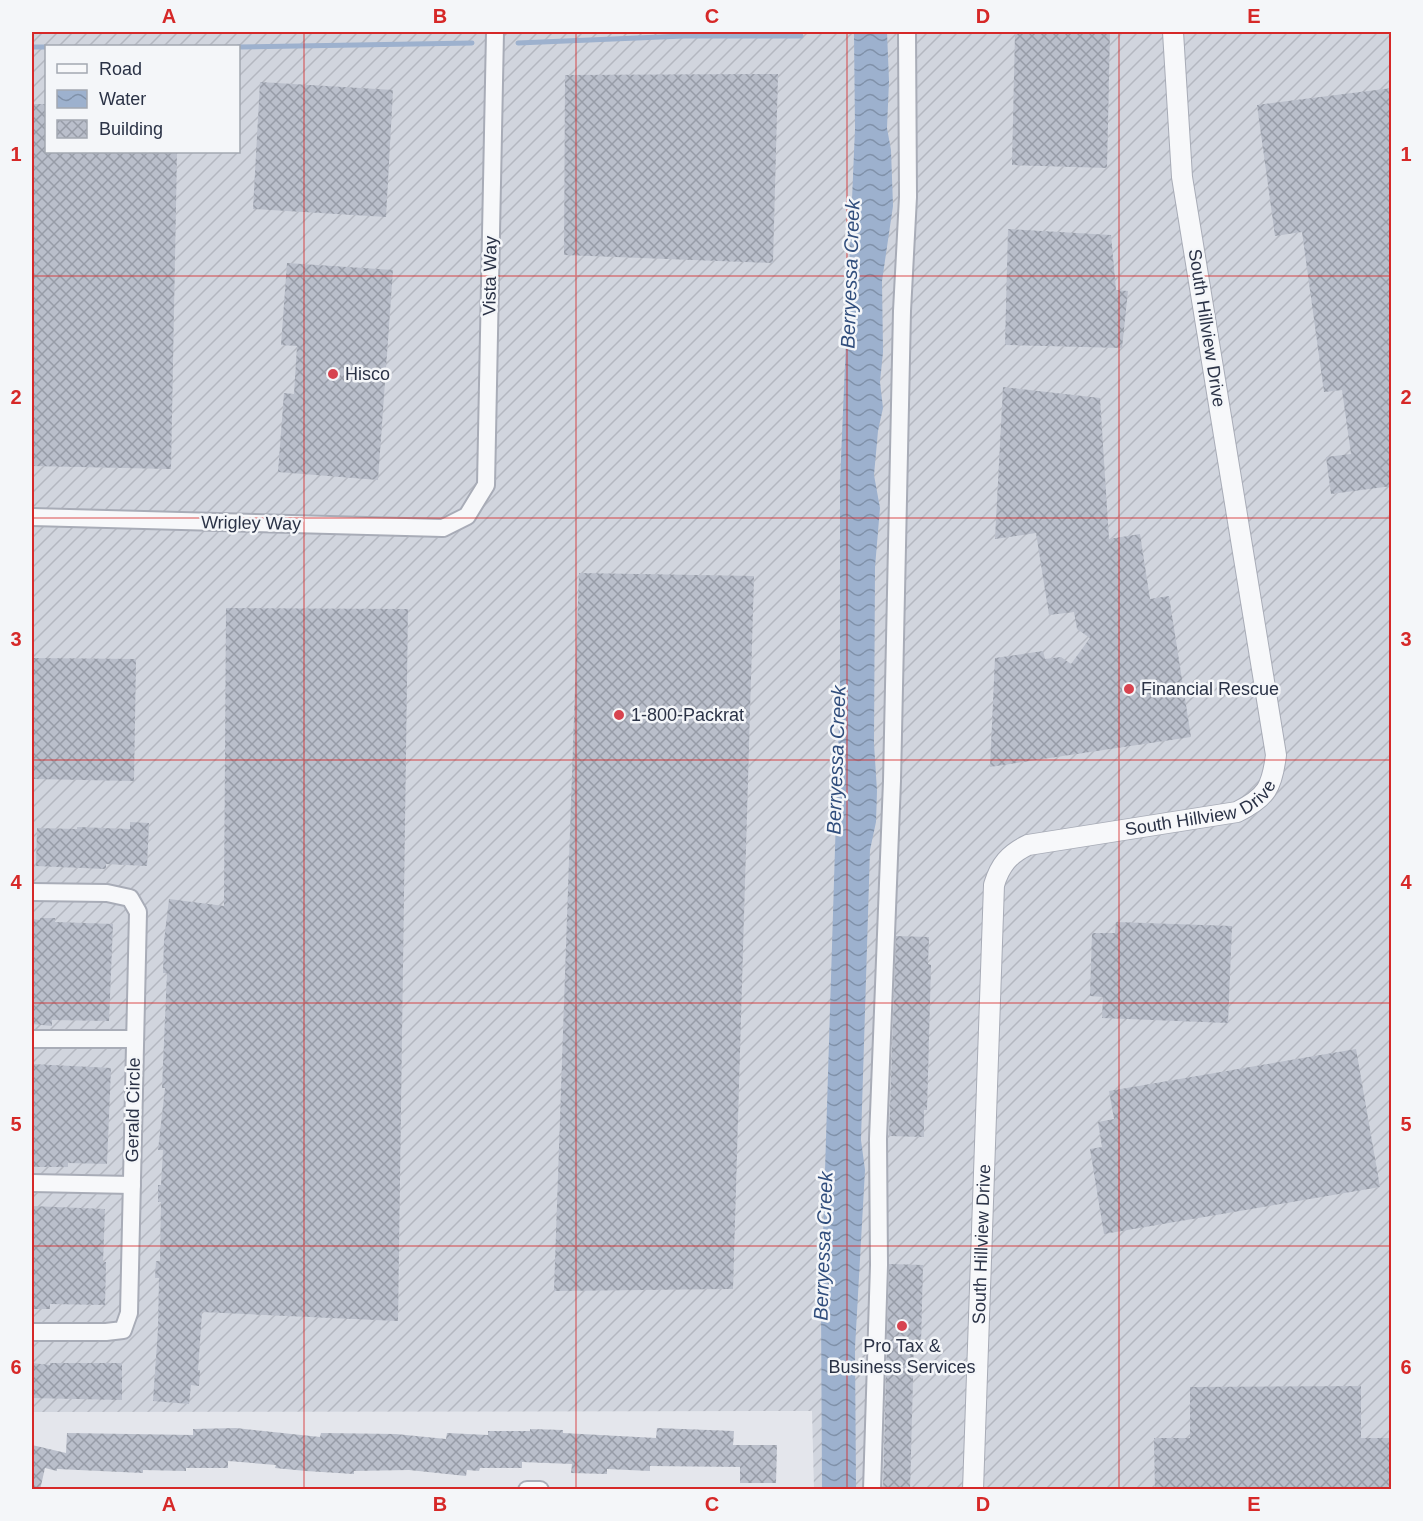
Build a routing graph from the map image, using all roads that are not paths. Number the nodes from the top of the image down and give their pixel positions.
1 (495, 32) edge
2 (907, 32) edge
3 (1173, 32) edge
4 (467, 516) joint
5 (32, 517) edge
6 (32, 891) edge
7 (32, 1039) edge
8 (135, 1039) junction
9 (32, 1183) edge
10 (132, 1185) junction
11 (32, 1332) edge
12 (534, 1489) edge
13 (527, 1490) edge
14 (540, 1490) edge
15 (872, 1490) edge
16 (973, 1490) edge

1 - 4 street, Vista Way
2 - 15 street
3 - 16 street, South Hillview Drive
4 - 5 street, Wrigley Way
6 - 8 street, Gerald Circle
7 - 8 street
8 - 10 street, Gerald Circle
9 - 10 street
10 - 11 street, Gerald Circle
12 - 13 street
12 - 14 street

